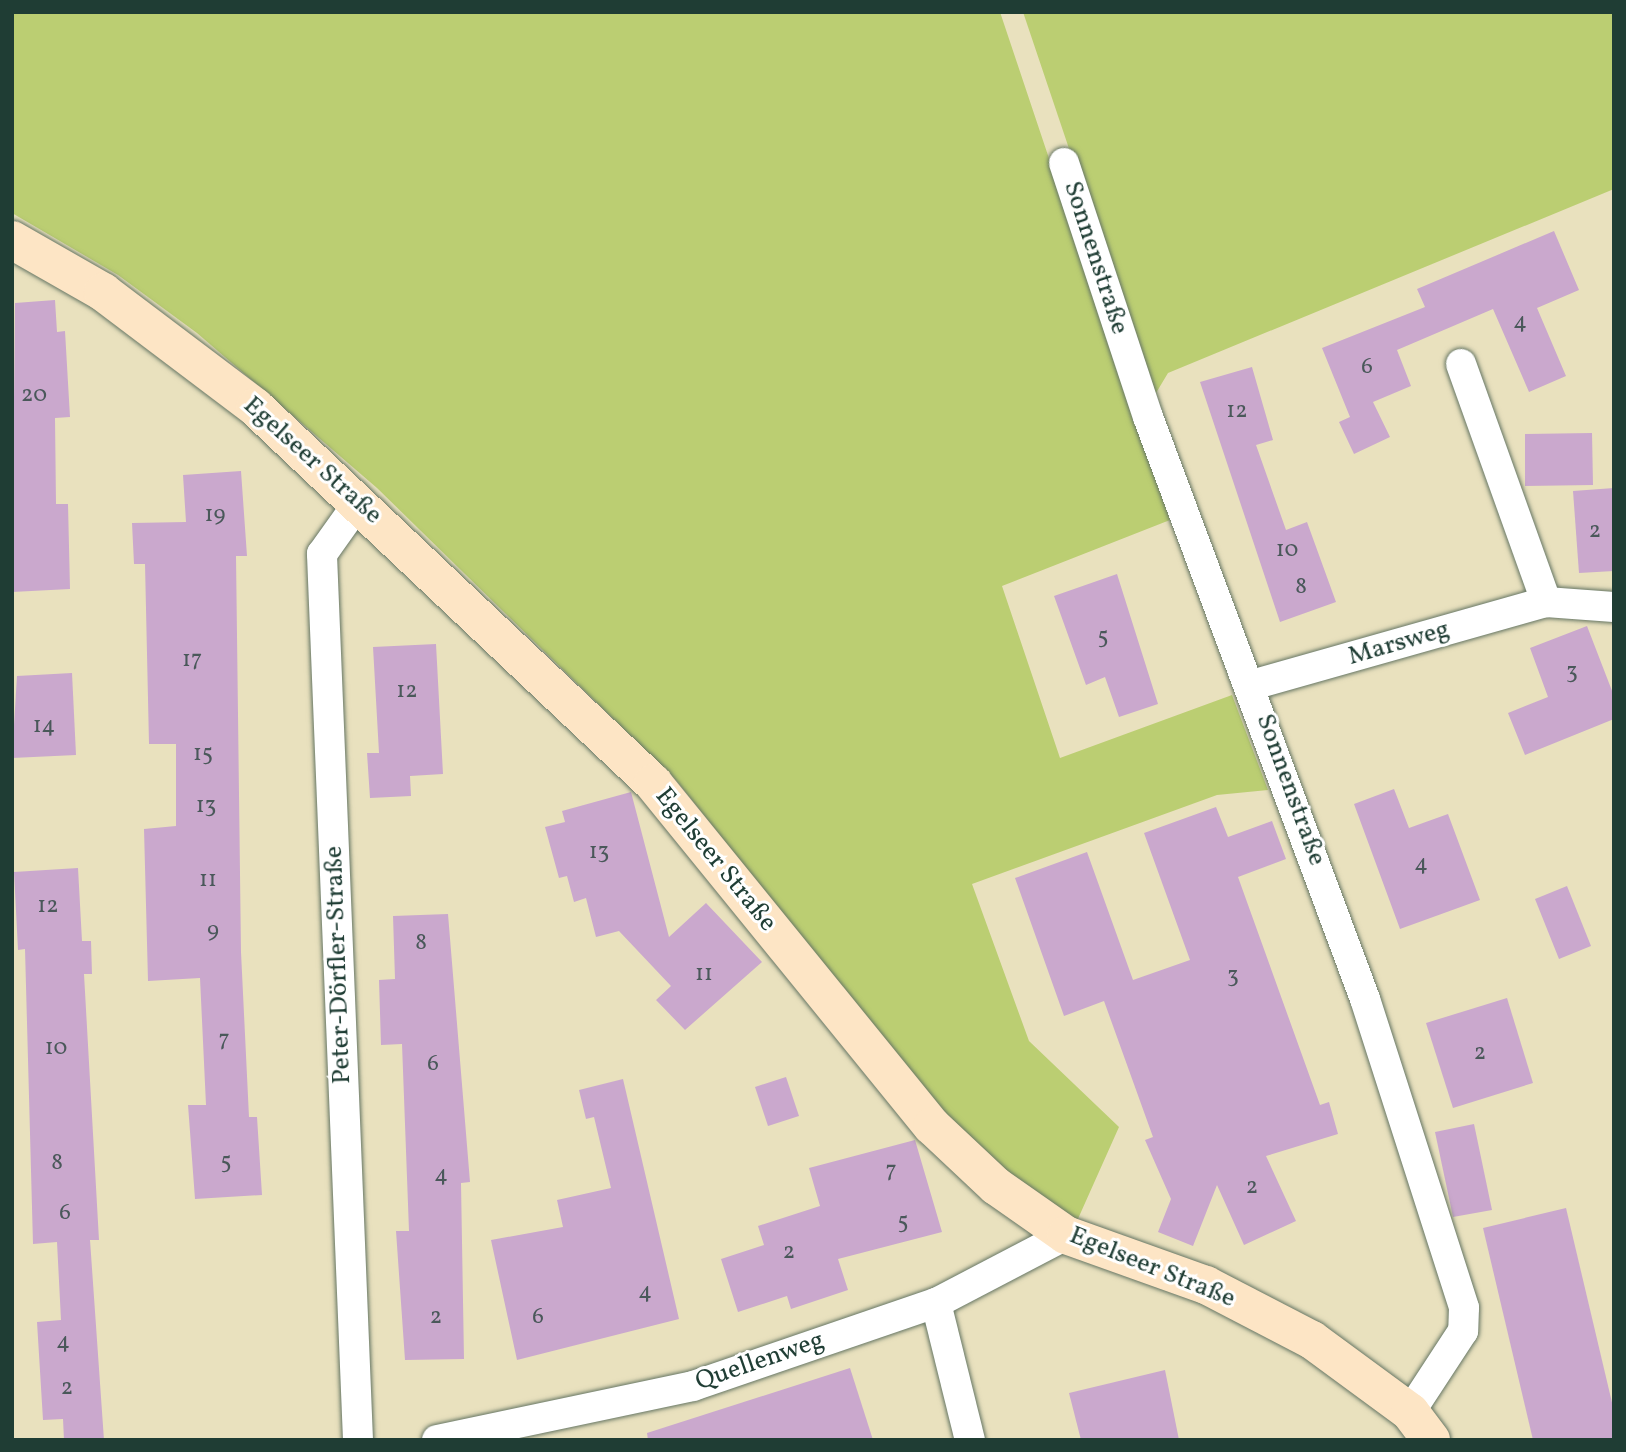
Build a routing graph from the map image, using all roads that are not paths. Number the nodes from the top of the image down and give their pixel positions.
1 (1064, 163) dead end
2 (12, 240) edge
3 (1461, 364) dead end
4 (359, 502) junction
5 (1546, 602) junction
6 (1614, 607) edge
7 (1252, 685) junction
8 (1066, 1235) junction
9 (936, 1303) junction
10 (1421, 1426) edge
11 (451, 1439) edge
12 (358, 1440) edge
13 (970, 1440) edge

1 - 7 street, Sonnenstraße
2 - 4 street, Egelseer Straße
3 - 5 street
4 - 8 street, Egelseer Straße
4 - 12 street, Peter-Dörfler-Straße
5 - 6 street, Marsweg
5 - 7 street, Marsweg
7 - 10 street, Sonnenstraße
8 - 9 street, Quellenweg
8 - 10 street, Egelseer Straße
9 - 11 street, Quellenweg
9 - 13 street

